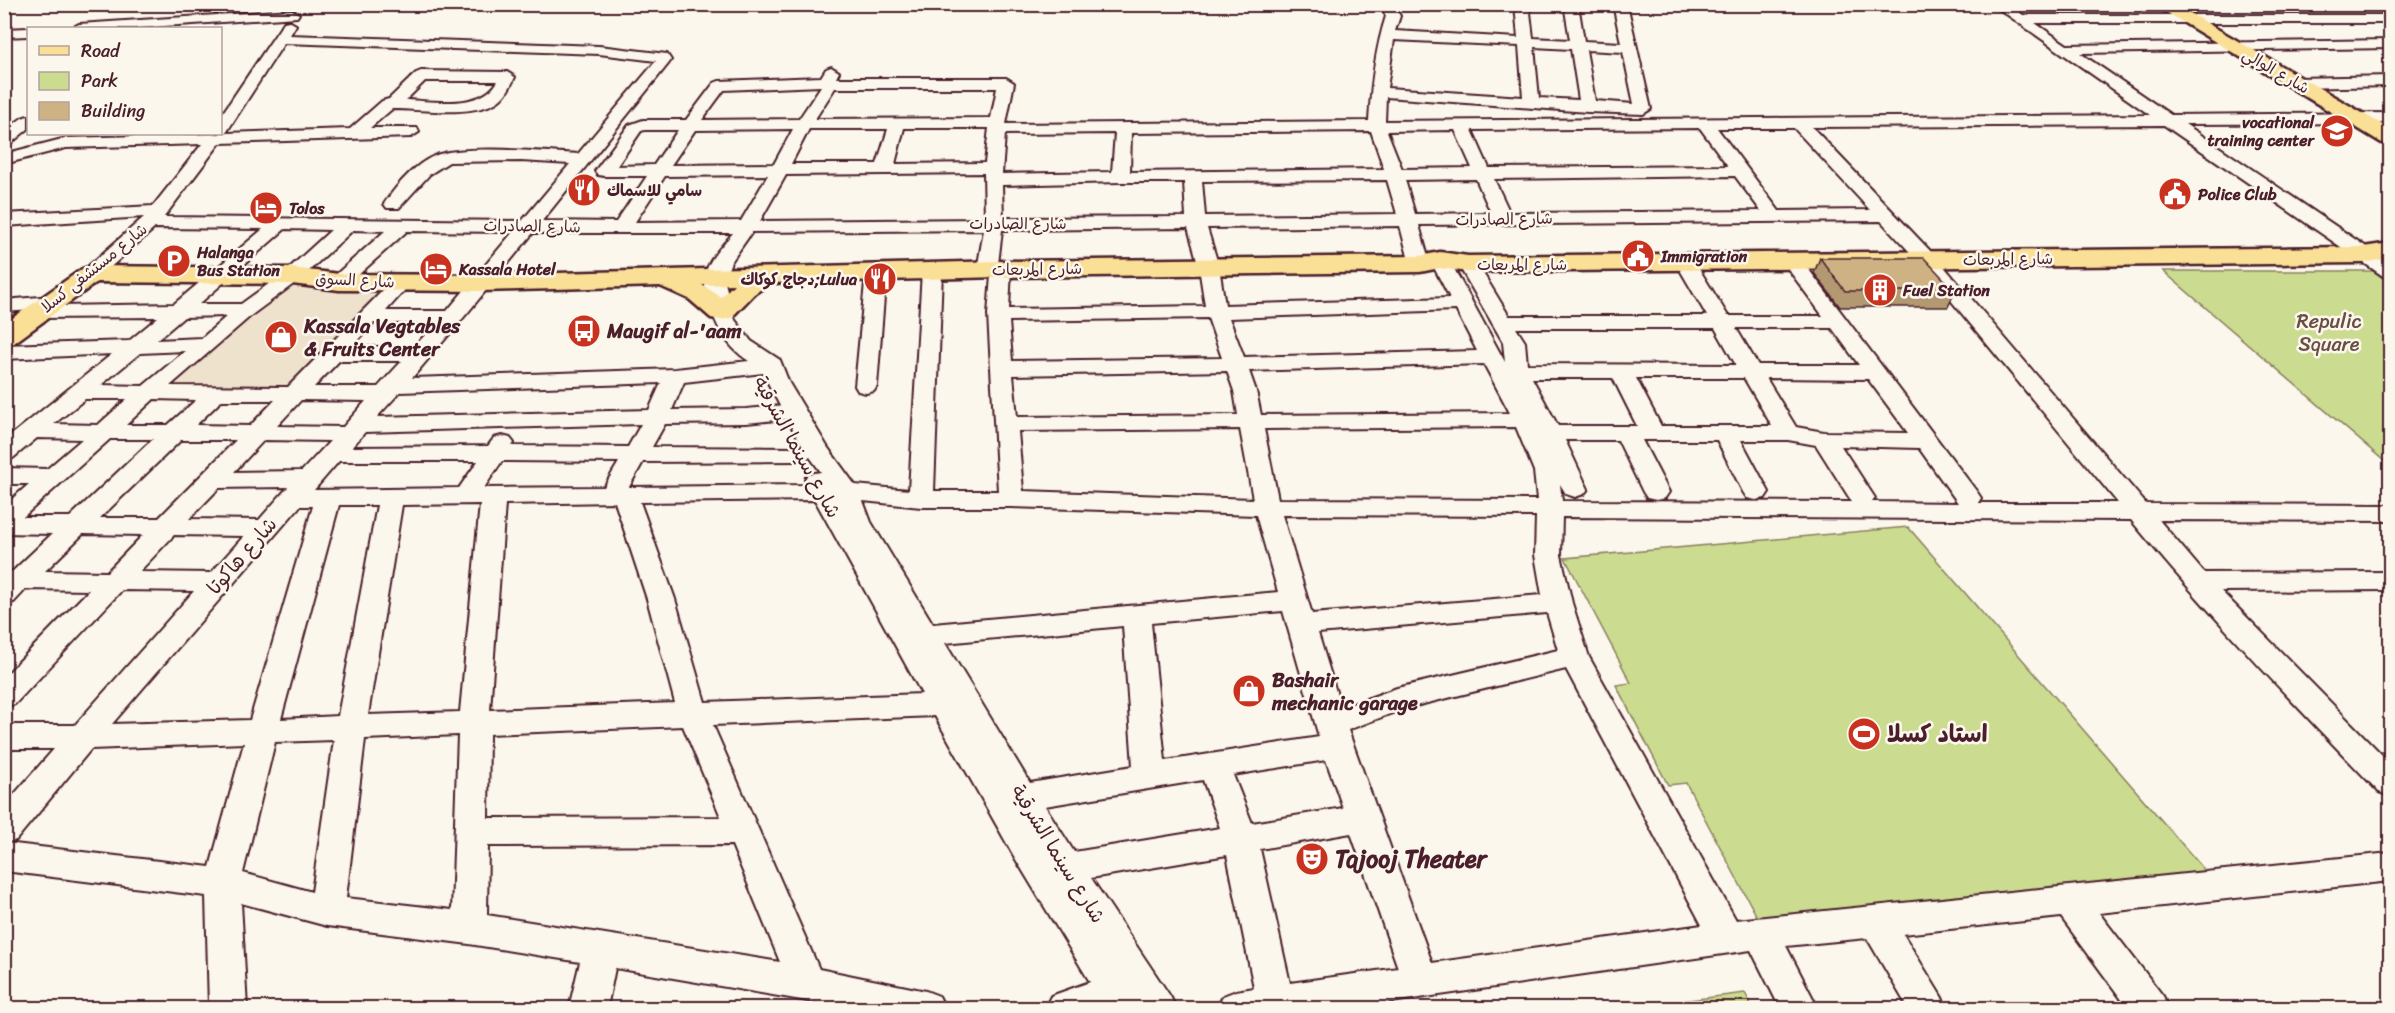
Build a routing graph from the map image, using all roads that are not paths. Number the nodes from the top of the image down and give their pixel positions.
1 (1386, 4) edge
2 (1522, 4) edge
3 (1571, 4) edge
4 (1620, 4) edge
5 (1998, 4) edge
6 (2161, 4) edge
7 (2316, 4) edge
8 (292, 12) edge
9 (2344, 18) junction
10 (2019, 19) junction
11 (2391, 19) edge
12 (2187, 20) junction
13 (174, 25) edge
14 (146, 26) edge
15 (112, 27) edge
16 (27, 32) edge
17 (4, 33) edge
18 (1387, 35) junction
19 (280, 39) junction
20 (1526, 42) junction
21 (2391, 43) edge
22 (1577, 45) junction
23 (2231, 45) junction
24 (2327, 45) junction
25 (1630, 48) junction
26 (2064, 49) junction
27 (830, 79) junction
28 (2391, 80) edge
29 (2295, 83) junction
30 (1379, 92) junction
31 (1532, 103) junction
32 (388, 104) junction
33 (1588, 107) junction
34 (2391, 117) edge
35 (2165, 118) junction
36 (2356, 118) junction
37 (27, 122) edge
38 (1704, 122) junction
39 (1798, 122) junction
40 (689, 125) junction
41 (803, 125) junction
42 (897, 125) junction
43 (1461, 125) junction
44 (998, 126) junction
45 (1377, 126) junction
46 (222, 128) edge
47 (1123, 129) junction
48 (411, 132) dead end
49 (222, 134) edge
50 (354, 134) junction
51 (31, 135) edge
52 (45, 135) edge
53 (201, 135) edge
54 (217, 135) edge
55 (2391, 138) edge
56 (4, 140) edge
57 (66, 143) junction
58 (4, 153) edge
59 (4, 159) edge
60 (582, 159) junction
61 (884, 170) junction
62 (780, 171) junction
63 (1740, 171) junction
64 (658, 172) junction
65 (993, 174) junction
66 (1395, 175) junction
67 (1484, 175) junction
68 (1193, 176) junction
69 (1121, 177) junction
70 (393, 204) dead end
71 (1886, 215) junction
72 (155, 216) junction
73 (1774, 216) junction
74 (1503, 219) junction
75 (4, 220) edge
76 (1407, 220) junction
77 (1196, 222) junction
78 (994, 223) junction
79 (280, 224) junction
80 (349, 224) junction
81 (404, 224) junction
82 (4, 225) edge
83 (526, 226) junction
84 (622, 228) junction
85 (2391, 251) edge
86 (732, 255) junction
87 (2363, 255) junction
88 (1928, 260) junction
89 (1430, 262) junction
90 (1793, 262) junction
91 (1686, 263) junction
92 (1468, 264) junction
93 (1209, 267) junction
94 (994, 269) junction
95 (932, 271) junction
96 (876, 272) junction
97 (2391, 272) edge
98 (91, 274) junction
99 (218, 276) junction
100 (292, 276) junction
101 (767, 277) junction
102 (654, 279) junction
103 (339, 282) junction
104 (402, 282) junction
105 (482, 283) junction
106 (1464, 304) junction
107 (4, 306) edge
108 (46, 308) junction
109 (180, 310) junction
110 (246, 310) junction
111 (721, 311) junction
112 (1216, 312) junction
113 (998, 315) junction
114 (453, 317) junction
115 (368, 318) junction
116 (1502, 322) junction
117 (1722, 322) junction
118 (1838, 322) junction
119 (4, 337) edge
120 (208, 344) junction
121 (138, 345) junction
122 (4, 352) edge
123 (333, 354) junction
124 (420, 354) junction
125 (1491, 357) junction
126 (1237, 362) junction
127 (761, 364) junction
128 (1002, 368) junction
129 (1517, 371) junction
130 (1621, 371) junction
131 (1752, 372) junction
132 (1876, 372) junction
133 (675, 376) junction
134 (540, 381) junction
135 (866, 386) dead end
136 (390, 389) junction
137 (78, 392) junction
138 (149, 392) junction
139 (217, 392) junction
140 (296, 393) junction
141 (787, 411) junction
142 (658, 416) junction
143 (517, 419) junction
144 (1525, 420) junction
145 (1252, 422) junction
146 (1008, 424) junction
147 (354, 430) junction
148 (31, 431) junction
149 (103, 432) junction
150 (174, 433) junction
151 (256, 433) junction
152 (1550, 433) junction
153 (1627, 434) junction
154 (1653, 434) junction
155 (1726, 434) junction
156 (1788, 434) junction
157 (1824, 439) junction
158 (1927, 441) junction
159 (495, 452) junction
160 (4, 453) edge
161 (331, 454) junction
162 (800, 454) junction
163 (633, 456) junction
164 (4, 476) edge
165 (53, 477) junction
166 (211, 480) junction
167 (1575, 489) dead end
168 (310, 492) junction
169 (836, 492) junction
170 (1656, 492) dead end
171 (1756, 492) dead end
172 (618, 494) junction
173 (480, 495) junction
174 (391, 497) junction
175 (1862, 498) dead end
176 (1968, 498) dead end
177 (921, 499) junction
178 (1011, 499) junction
179 (1267, 507) junction
180 (1551, 510) junction
181 (2135, 510) junction
182 (2391, 513) edge
183 (4, 520) edge
184 (4, 525) edge
185 (77, 526) junction
186 (166, 526) junction
187 (267, 528) junction
188 (114, 581) junction
189 (2391, 581) edge
190 (220, 582) junction
191 (2197, 582) junction
192 (10, 585) edge
193 (1558, 603) junction
194 (1297, 613) junction
195 (1136, 615) junction
196 (926, 635) junction
197 (1574, 657) junction
198 (4, 696) edge
199 (943, 704) junction
200 (693, 713) junction
201 (474, 722) junction
202 (351, 727) junction
203 (262, 731) junction
204 (4, 736) edge
205 (1333, 736) junction
206 (84, 737) junction
207 (1214, 766) junction
208 (1150, 776) junction
209 (2391, 783) edge
210 (1022, 797) junction
211 (1362, 818) junction
212 (4, 830) edge
213 (742, 831) junction
214 (470, 832) junction
215 (1241, 839) junction
216 (4, 857) edge
217 (2391, 867) edge
218 (1066, 868) junction
219 (223, 883) junction
220 (2070, 901) junction
221 (327, 911) junction
222 (1876, 921) junction
223 (469, 928) junction
224 (1744, 935) junction
225 (601, 950) junction
226 (807, 982) junction
227 (1421, 982) junction
228 (1121, 1000) edge
229 (1276, 1003) junction
230 (228, 1008) edge
231 (588, 1008) edge
232 (926, 1008) edge
233 (1064, 1008) edge
234 (1157, 1008) edge
235 (1236, 1008) edge
236 (1799, 1008) edge
237 (1928, 1008) edge
238 (2150, 1008) edge

1 - 18 street
2 - 20 street
3 - 22 street
4 - 25 street
5 - 10 street
6 - 12 main road, شارع الوالي
7 - 9 street
8 - 13 street
8 - 19 street, شارع مستشفى كسلا
9 - 11 street
9 - 12 street
9 - 21 street
10 - 12 street
10 - 26 street
12 - 23 main road, شارع الوالي
13 - 14 street
14 - 15 street
16 - 17 street
18 - 20 street
18 - 30 street
19 - 46 street, شارع مستشفى كسلا
19 - 60 street, شارع هاكوتا
20 - 22 street
20 - 31 street
21 - 24 street
22 - 25 street
22 - 33 street
23 - 24 street
23 - 26 street
23 - 29 main road, شارع الوالي
24 - 28 street
25 - 33 street
26 - 35 street
27 - 40 street
27 - 41 street
27 - 44 street
28 - 29 street
29 - 36 main road, شارع الوالي
30 - 31 street
30 - 45 street
31 - 33 street
32 - 32 street
32 - 50 street
34 - 36 street
35 - 36 street
35 - 39 street
35 - 87 street
36 - 55 main road, شارع الوالي
37 - 56 street
38 - 39 street
38 - 43 street
38 - 63 street
39 - 71 street
40 - 41 street
40 - 64 street
40 - 64 street
41 - 42 street
41 - 62 street
42 - 44 street
42 - 61 street
43 - 45 street
43 - 67 street
44 - 47 street
44 - 65 street
45 - 47 street
45 - 66 street
47 - 69 street
48 - 50 street
49 - 50 street
51 - 58 street
52 - 57 street
53 - 57 street
54 - 72 street, شارع مستشفى كسلا
57 - 59 street
60 - 70 street
60 - 83 street, شارع هاكوتا
61 - 62 street
61 - 65 street
62 - 64 street
62 - 86 street
63 - 67 street
63 - 73 street
64 - 84 street
65 - 69 street
65 - 78 street
66 - 67 street
66 - 68 street
66 - 76 street
67 - 74 street
68 - 69 street
68 - 77 street
71 - 73 street, شارع الصادرات
71 - 88 street
72 - 75 street
72 - 79 street, شارع الصادرات
72 - 82 street
72 - 98 street, شارع مستشفى كسلا
73 - 74 street, شارع الصادرات
74 - 76 street, شارع الصادرات
76 - 77 street, شارع الصادرات
76 - 89 street
77 - 78 street, شارع الصادرات
77 - 93 street
78 - 86 street, شارع الصادرات
78 - 94 street
79 - 80 street, شارع الصادرات
79 - 99 street
80 - 81 street, شارع الصادرات
80 - 100 street
81 - 83 street, شارع الصادرات
81 - 103 street
83 - 84 street, شارع الصادرات
83 - 105 street, شارع هاكوتا
84 - 86 street, شارع الصادرات
85 - 87 main road, شارع المربعات
86 - 101 main road
86 - 102 main road
86 - 111 street, شارع سينما الشرقية
87 - 88 main road, شارع المربعات
87 - 97 street
88 - 90 main road, شارع المربعات
88 - 181 street
89 - 92 main road, شارع المربعات
89 - 93 main road, شارع المربعات
89 - 106 street
90 - 91 main road, شارع المربعات
90 - 118 street
91 - 92 main road, شارع المربعات
91 - 117 street
92 - 116 street
93 - 94 main road, شارع المربعات
93 - 112 street
94 - 95 main road, شارع المربعات
94 - 113 street
95 - 96 main road, شارع المربعات
95 - 177 street
96 - 101 main road, شارع المربعات
96 - 135 street
98 - 99 main road, شارع السوق
98 - 108 main road, شارع مستشفى كسلا
99 - 100 main road, شارع السوق
99 - 109 street
100 - 103 main road, شارع السوق
100 - 110 street
101 - 111 main road
102 - 105 main road, شارع السوق
102 - 111 main road
103 - 104 main road, شارع السوق
104 - 105 main road, شارع السوق
104 - 115 street
105 - 114 street, شارع هاكوتا
106 - 112 street
106 - 125 street
107 - 108 street
108 - 109 street
108 - 119 main road, شارع مستشفى كسلا
109 - 110 street
109 - 121 street
110 - 120 street
111 - 127 street, شارع سينما الشرقية
112 - 113 street
112 - 126 street
113 - 128 street
114 - 115 street
114 - 124 street, شارع هاكوتا
115 - 123 street
116 - 117 street
116 - 129 street
117 - 118 street
117 - 131 street
118 - 132 street
120 - 121 street
120 - 138 street
121 - 122 street
121 - 137 street
123 - 124 street
123 - 140 street
124 - 136 street, شارع هاكوتا
125 - 126 street
125 - 144 street
126 - 128 street
126 - 145 street
127 - 133 street
127 - 141 street, شارع سينما الشرقية
128 - 146 street
129 - 130 street
129 - 152 street
130 - 131 street
130 - 154 street
131 - 132 street
131 - 156 street
132 - 158 street
133 - 134 street
133 - 142 street
134 - 136 street
134 - 143 street
136 - 140 street
136 - 147 street, شارع هاكوتا
137 - 138 street
137 - 148 street
138 - 139 street
138 - 149 street
139 - 140 street
139 - 150 street
140 - 151 street
141 - 142 street
141 - 162 street, شارع سينما الشرقية
141 - 169 street, شارع سينما الشرقية
142 - 143 street
142 - 163 street
143 - 147 street
143 - 159 street
144 - 145 street
144 - 180 street
145 - 146 street
145 - 179 street
146 - 178 street
147 - 151 street
147 - 161 street, شارع هاكوتا
148 - 149 street
148 - 160 street
149 - 150 street
149 - 165 street
150 - 151 street
150 - 185 street
151 - 166 street
152 - 153 street
152 - 167 street
153 - 154 street
153 - 170 street
154 - 155 street
155 - 156 street
155 - 171 street
156 - 157 street
157 - 158 street
157 - 175 street
158 - 176 street
159 - 161 street
159 - 163 street
159 - 173 street
161 - 168 street, شارع هاكوتا
162 - 163 street
162 - 169 street, شارع سينما الشرقية
163 - 172 street
164 - 165 street
165 - 183 street
166 - 168 street
166 - 186 street
168 - 174 street
168 - 187 street, شارع هاكوتا
168 - 203 street
169 - 172 street
169 - 177 street
169 - 196 street, شارع سينما الشرقية
169 - 199 street, شارع سينما الشرقية
172 - 173 street
172 - 200 street
173 - 174 street
173 - 201 street
174 - 202 street
177 - 178 street
178 - 179 street
179 - 180 street
179 - 194 street
180 - 181 street
180 - 193 street
181 - 182 street
181 - 191 street
184 - 185 street
185 - 186 street
185 - 192 street
186 - 187 street
186 - 188 street
187 - 190 street, شارع هاكوتا
188 - 190 street
188 - 192 street
188 - 198 street
189 - 191 street
190 - 206 street, شارع هاكوتا
191 - 209 street
193 - 194 street
193 - 197 street
194 - 195 street
194 - 205 street
195 - 196 street
195 - 208 street
196 - 210 street, شارع سينما الشرقية
197 - 205 street
197 - 224 street
199 - 200 street
199 - 228 street, شارع سينما الشرقية
200 - 201 street
200 - 213 street
201 - 202 street
201 - 214 street
202 - 203 street
202 - 221 street
203 - 206 street
203 - 219 street
204 - 206 street
205 - 207 street
205 - 211 street
206 - 212 street, شارع هاكوتا
207 - 208 street
207 - 215 street
208 - 210 street
210 - 218 street, شارع سينما الشرقية
211 - 215 street
211 - 227 street
213 - 214 street
213 - 226 street
214 - 223 street
215 - 218 street
215 - 229 street
216 - 219 street
217 - 220 street
218 - 234 street, شارع سينما الشرقية
219 - 221 street
219 - 230 street
220 - 222 street
220 - 238 street
221 - 223 street
222 - 224 street
222 - 237 street
223 - 225 street
224 - 227 street
224 - 236 street
225 - 226 street
225 - 231 street
226 - 232 street
227 - 229 street
228 - 233 street
229 - 235 street

